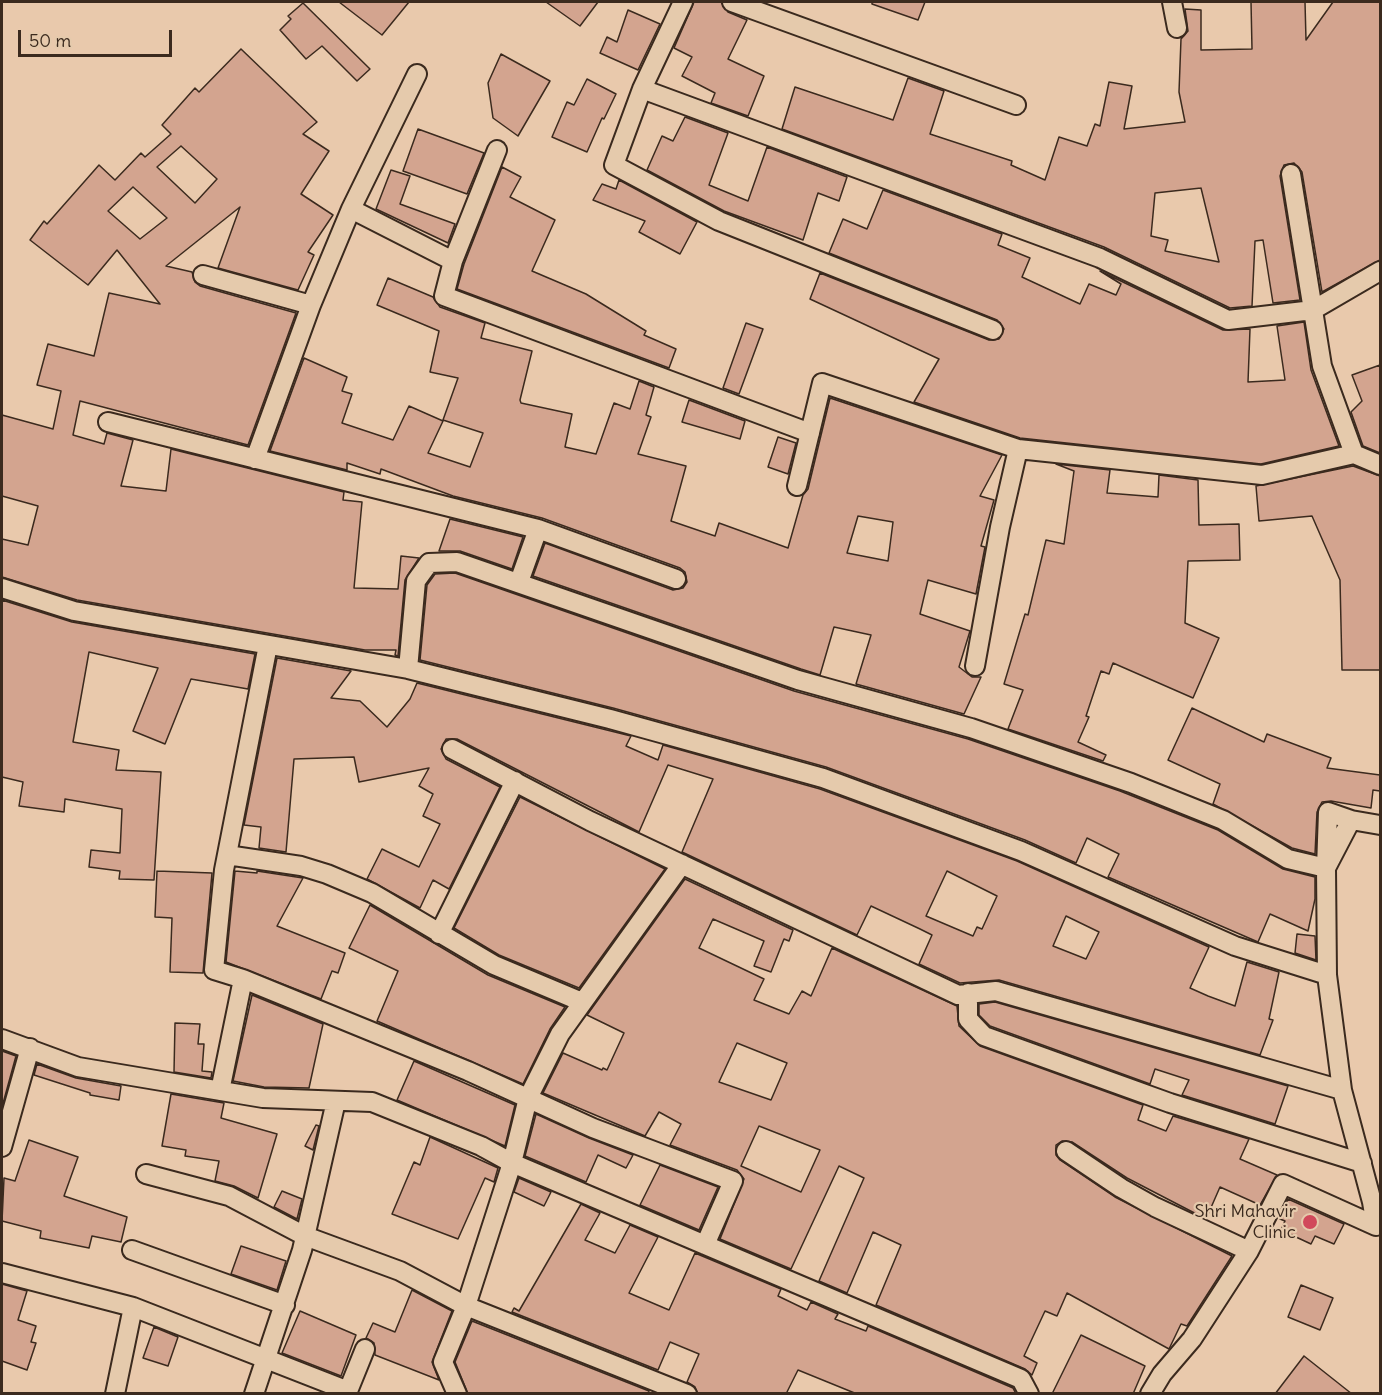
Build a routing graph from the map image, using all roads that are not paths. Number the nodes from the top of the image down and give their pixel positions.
1 (683, 2) edge
2 (732, 2) edge
3 (1172, 2) edge
4 (1177, 28) dead end
5 (417, 74) dead end
6 (642, 89) junction
7 (1016, 105) dead end
8 (497, 150) dead end
9 (1291, 174) dead end
10 (351, 209) junction
11 (453, 261) junction
12 (1380, 271) edge
13 (203, 275) dead end
14 (311, 305) junction
15 (1313, 310) junction
16 (993, 330) dead end
17 (108, 422) dead end
18 (810, 433) junction
19 (1018, 449) junction
20 (1353, 454) junction
21 (255, 459) junction
22 (1380, 465) edge
23 (797, 486) dead end
24 (538, 529) junction
25 (676, 579) dead end
26 (519, 582) junction
27 (2, 588) edge
28 (268, 645) junction
29 (975, 666) dead end
30 (408, 669) junction
31 (452, 749) dead end
32 (515, 781) junction
33 (1380, 825) edge
34 (227, 855) junction
35 (682, 864) junction
36 (1326, 868) junction
37 (439, 933) junction
38 (1327, 975) junction
39 (243, 979) junction
40 (968, 993) junction
41 (582, 1002) junction
42 (2, 1039) edge
43 (30, 1048) junction
44 (1342, 1090) junction
45 (220, 1091) junction
46 (528, 1098) junction
47 (336, 1101) junction
48 (2, 1147) edge
49 (1066, 1151) dead end
50 (1362, 1163) junction
51 (512, 1164) junction
52 (146, 1174) dead end
53 (1378, 1231) edge
54 (305, 1236) junction
55 (705, 1245) junction
56 (132, 1250) dead end
57 (1248, 1251) junction
58 (2, 1273) edge
59 (285, 1305) junction
60 (466, 1306) junction
61 (132, 1307) junction
62 (365, 1349) dead end
63 (267, 1359) junction
64 (115, 1394) edge
65 (254, 1394) edge
66 (456, 1394) edge
67 (687, 1394) edge
68 (1029, 1394) edge
69 (1150, 1394) edge

1 - 6 street
2 - 7 street
3 - 4 street
5 - 10 street
6 - 15 street
6 - 16 street
8 - 11 street
9 - 15 street
10 - 11 street
10 - 14 street
11 - 18 street
12 - 15 street
13 - 14 street
14 - 21 street
15 - 20 street
17 - 21 street
18 - 19 street
18 - 23 street
19 - 20 street
19 - 29 street
20 - 22 street
21 - 24 street
24 - 25 street
24 - 26 street
26 - 30 street
26 - 36 street
27 - 28 street
28 - 30 street
28 - 34 street
30 - 38 street
31 - 32 street
32 - 35 street
32 - 37 street
33 - 36 street
34 - 37 street
34 - 39 street
35 - 40 street
35 - 41 street
36 - 38 street
37 - 41 street
38 - 44 street
39 - 45 street
39 - 46 street
40 - 44 street
40 - 50 street
41 - 46 street
42 - 43 street
43 - 45 street
43 - 48 street
44 - 50 street
45 - 47 street
46 - 51 street
46 - 55 street
47 - 51 street
47 - 54 street
49 - 57 street
50 - 53 street
51 - 55 street
51 - 60 street
52 - 54 street
53 - 57 street
54 - 59 street
54 - 60 street
55 - 68 street
56 - 59 street
57 - 69 street
58 - 61 street
59 - 63 street
60 - 66 street
60 - 67 street
61 - 63 street
61 - 64 street
62 - 63 street
63 - 65 street

